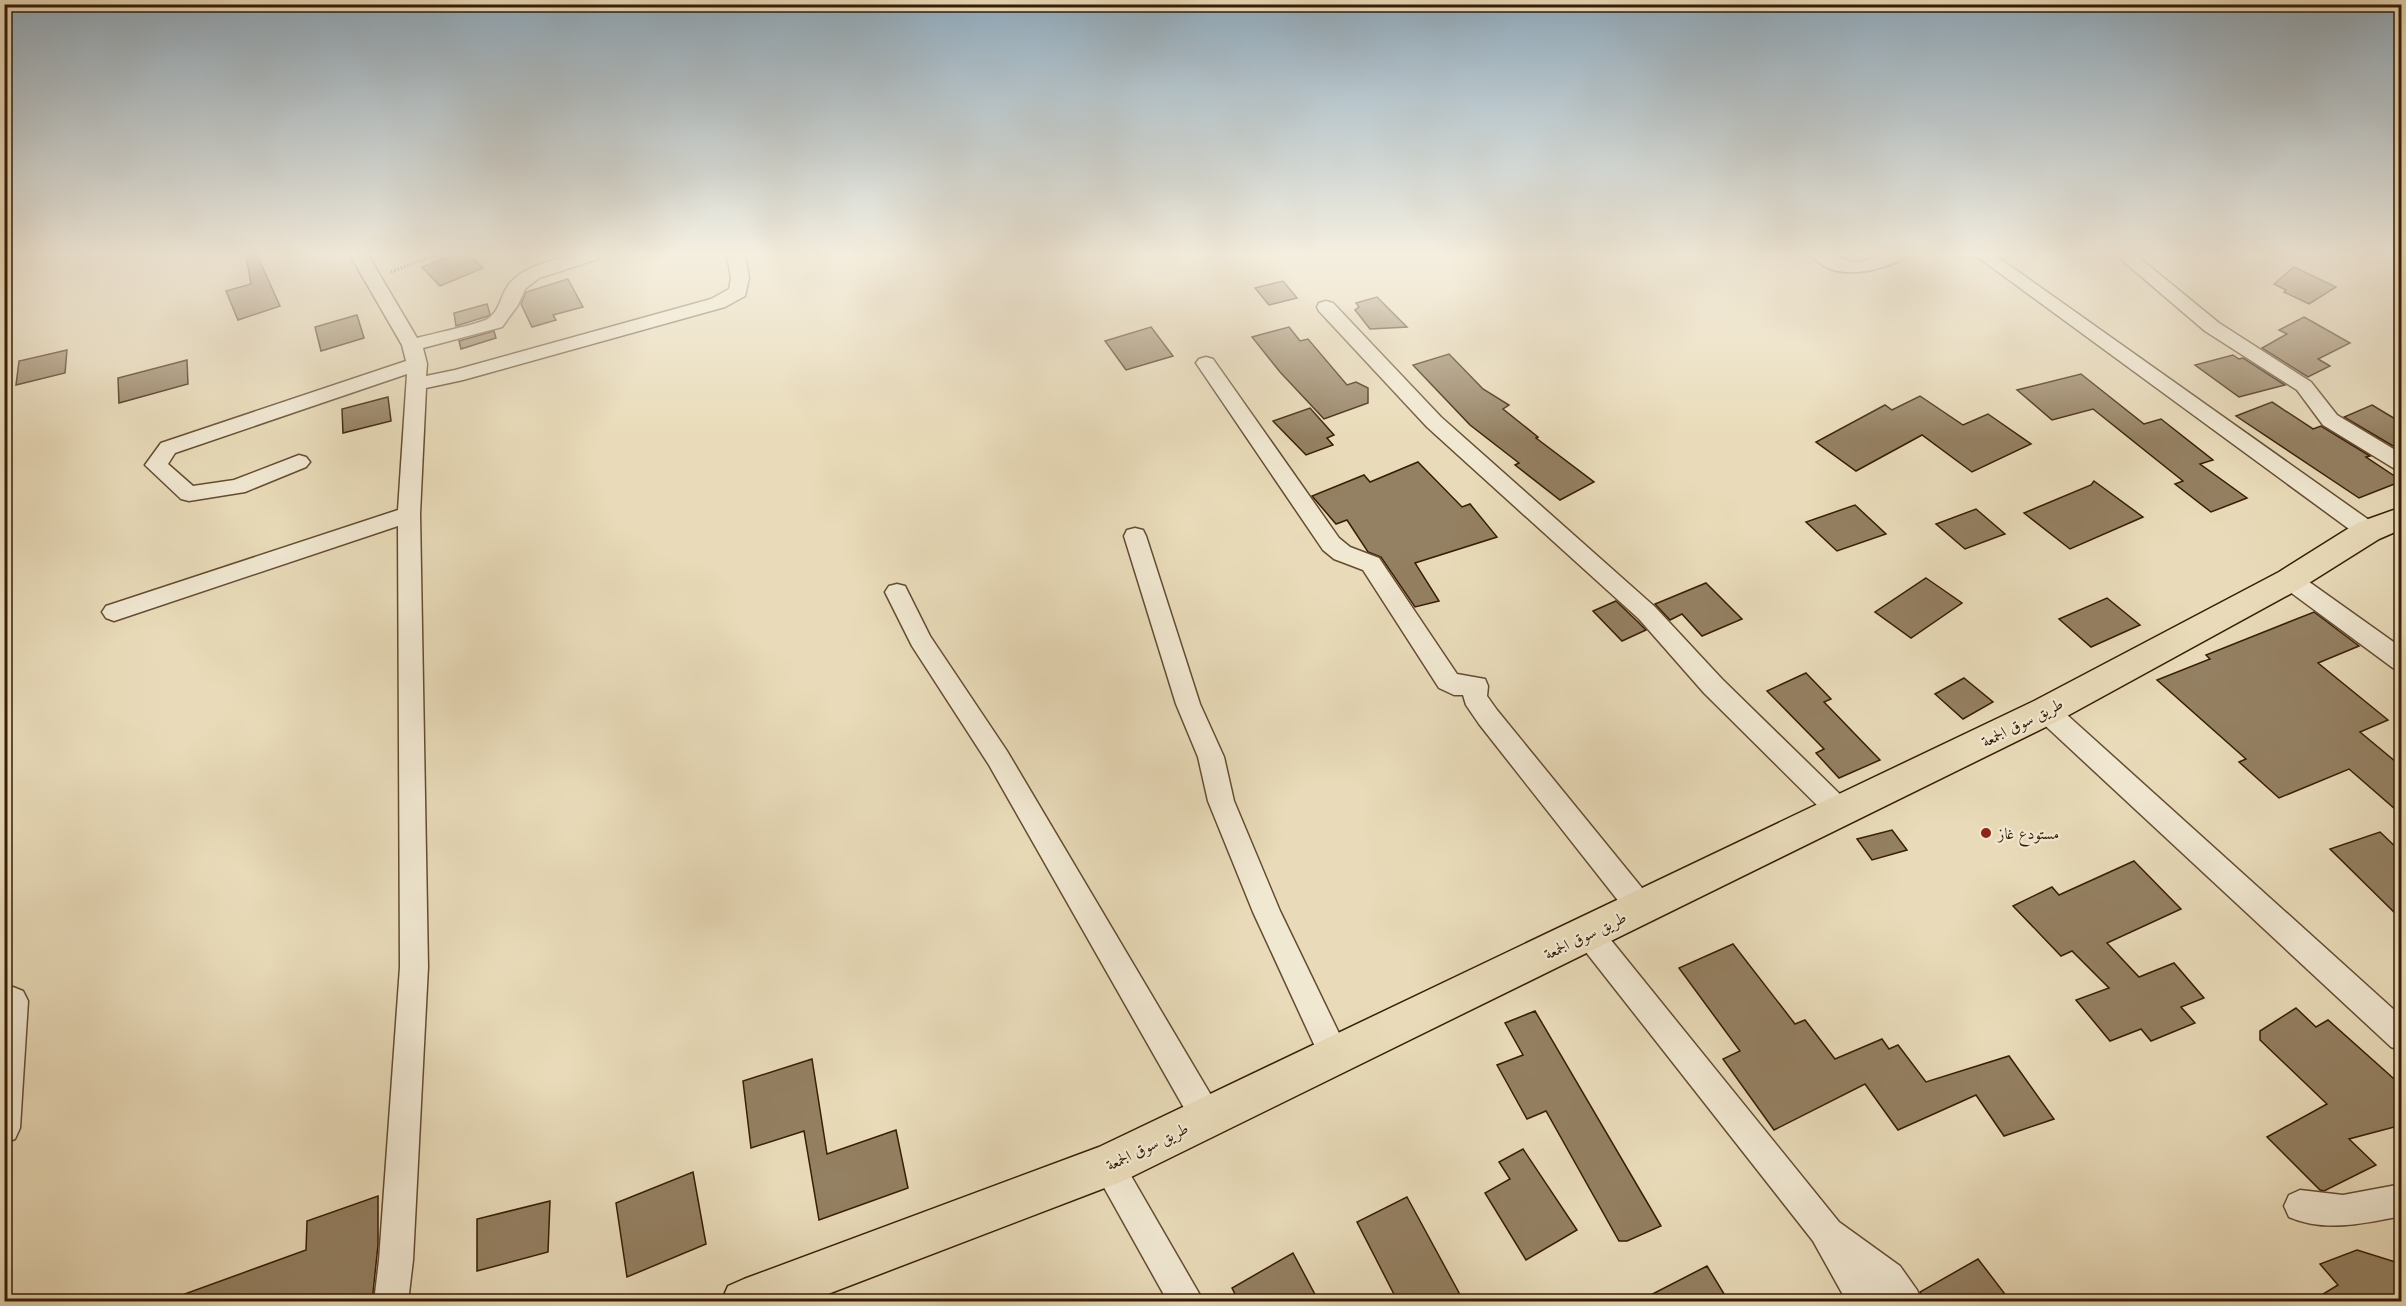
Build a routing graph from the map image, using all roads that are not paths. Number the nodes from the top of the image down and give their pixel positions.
1 (393, 316) edge
2 (500, 316) edge
3 (672, 316) edge
4 (1334, 316) edge
5 (2071, 316) edge
6 (2199, 316) edge
7 (1206, 363) dead end
8 (415, 364) junction
9 (299, 462) dead end
10 (2402, 464) edge
11 (409, 514) junction
12 (2385, 524) edge
13 (1135, 536) dead end
14 (2290, 580) junction
15 (897, 592) dead end
16 (114, 612) dead end
17 (2402, 661) edge
18 (2046, 711) junction
19 (1840, 811) junction
20 (1641, 908) junction
21 (1588, 933) junction
22 (13, 1000) dead end
23 (2402, 1037) edge
24 (1335, 1056) junction
25 (1207, 1118) junction
26 (4, 1128) edge
27 (1108, 1166) junction
28 (2402, 1200) edge
29 (2300, 1206) dead end
30 (1824, 1229) junction
31 (752, 1300) edge
32 (391, 1302) edge
33 (1187, 1302) edge
34 (1866, 1302) edge
35 (1905, 1302) edge

1 - 8 street
2 - 8 street
3 - 8 street
4 - 19 street
5 - 12 street
6 - 10 street
7 - 20 street
8 - 9 street
8 - 11 street
11 - 16 street
11 - 32 street
12 - 14 main road, طريق سوق الجمعة
13 - 24 street
14 - 17 street
14 - 18 main road, طريق سوق الجمعة
15 - 25 street
18 - 19 main road, طريق سوق الجمعة
18 - 23 street
19 - 20 main road, طريق سوق الجمعة
20 - 21 main road, طريق سوق الجمعة
21 - 24 main road, طريق سوق الجمعة
21 - 30 street
22 - 26 street
24 - 25 main road, طريق سوق الجمعة
25 - 27 main road, طريق سوق الجمعة
27 - 31 main road, طريق سوق الجمعة
27 - 33 street
28 - 29 street
30 - 34 street
30 - 35 street

